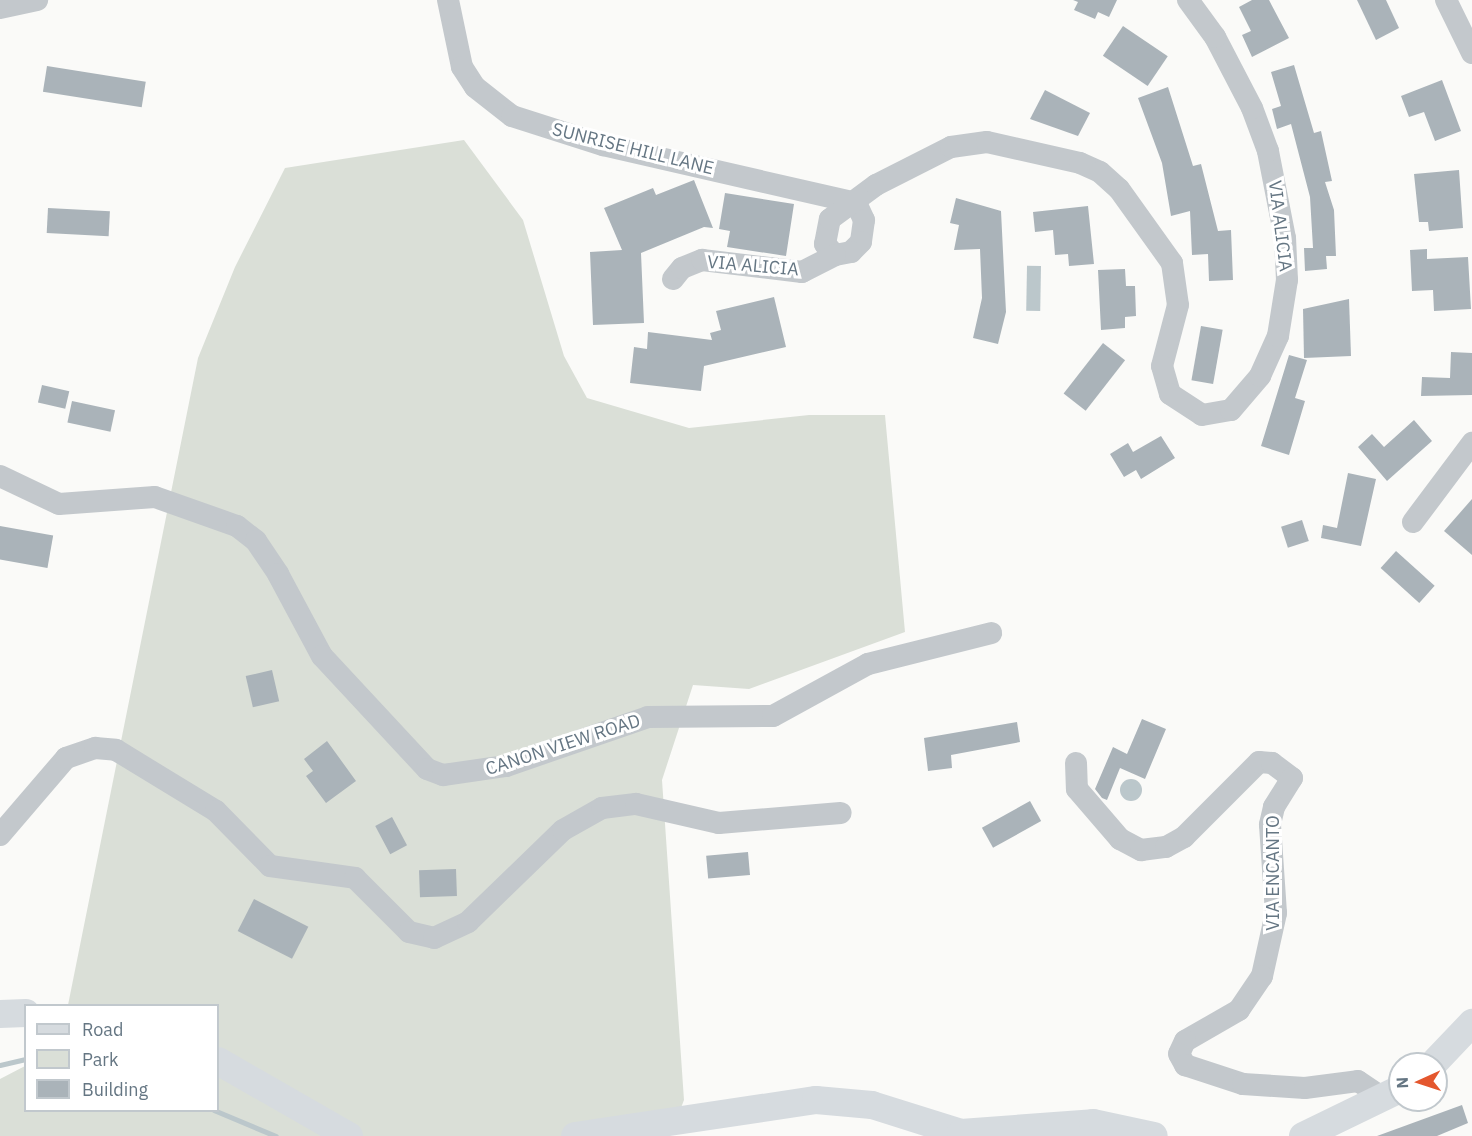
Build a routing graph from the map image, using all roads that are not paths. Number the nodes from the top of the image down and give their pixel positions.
1 (37, 0) edge
2 (448, 0) edge
3 (1188, 0) edge
4 (1446, 0) edge
5 (0, 8) edge
6 (1472, 53) edge
7 (856, 203) junction
8 (835, 255) junction
9 (673, 279) dead end
10 (1472, 443) edge
11 (0, 476) edge
12 (1413, 522) dead end
13 (991, 633) dead end
14 (1076, 763) dead end
15 (841, 813) dead end
16 (0, 835) edge
17 (24, 1013) edge
18 (0, 1014) edge
19 (1472, 1023) edge
20 (1444, 1052) edge
21 (219, 1062) edge
22 (1388, 1092) edge
23 (1388, 1095) edge
24 (349, 1136) edge
25 (575, 1136) edge
26 (1154, 1136) edge
27 (1303, 1136) edge

1 - 5 street
2 - 7 street, SUNRISE HILL LANE
3 - 7 street, VIA ALICIA
4 - 6 street
7 - 8 street, VIA ALICIA
7 - 8 street, VIA ALICIA
8 - 9 street, VIA ALICIA
10 - 12 street
11 - 13 street, CANON VIEW ROAD
14 - 22 street, VIA ENCANTO
15 - 16 street
17 - 18 main road
19 - 20 main road
21 - 24 main road
23 - 27 main road
25 - 26 main road

